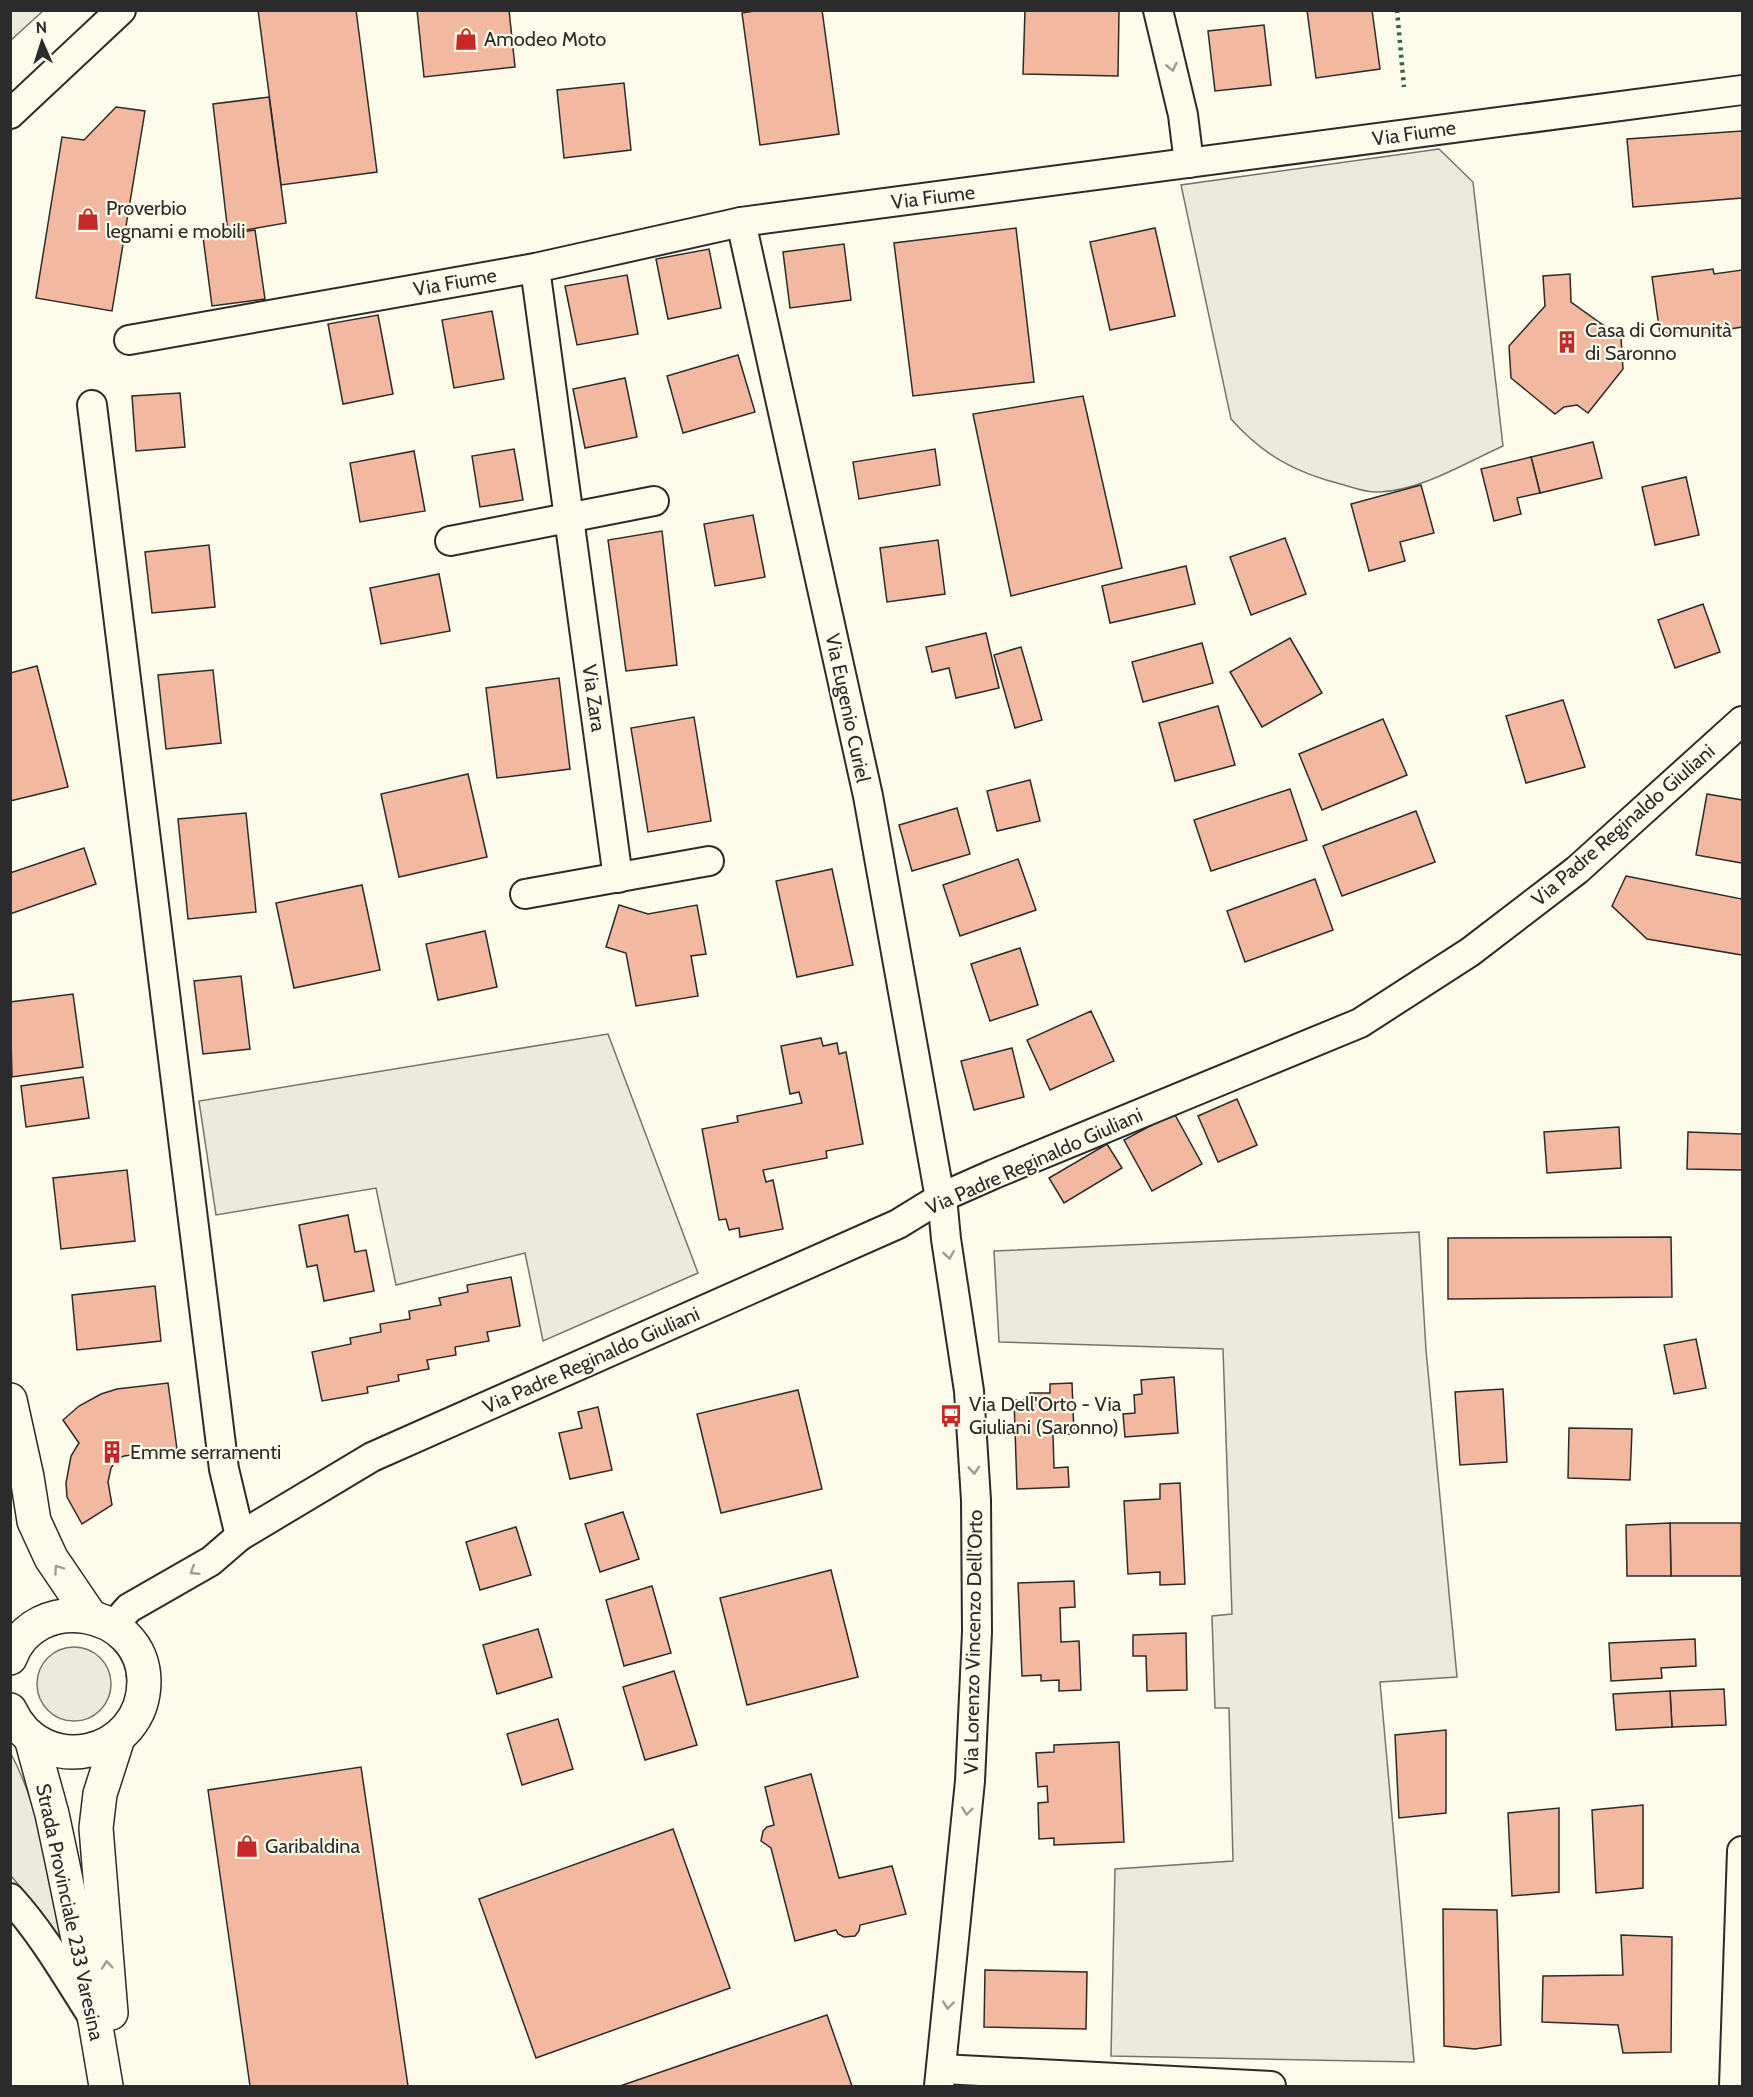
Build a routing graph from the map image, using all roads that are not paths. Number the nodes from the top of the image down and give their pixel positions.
1 (122, 10) edge
2 (1158, 10) edge
3 (1743, 90) edge
4 (10, 114) edge
5 (1189, 163) junction
6 (741, 222) junction
7 (535, 268) junction
8 (129, 340) dead end
9 (92, 405) dead end
10 (654, 501) dead end
11 (569, 518) junction
12 (450, 541) dead end
13 (1743, 721) edge
14 (709, 861) dead end
15 (618, 878) junction
16 (525, 894) dead end
17 (942, 1197) junction
18 (10, 1400) edge
19 (240, 1536) junction
20 (102, 1621) junction
21 (10, 1658) edge
22 (17, 1723) edge
23 (118, 1738) junction
24 (1743, 1851) edge
25 (10, 1898) edge
26 (95, 2021) junction
27 (940, 2078) edge
28 (1212, 2085) edge
29 (106, 2086) edge
30 (118, 2086) edge
31 (1271, 2086) edge
32 (1734, 2086) edge

1 - 4 street
2 -> 5 street
3 - 5 street, Via Fiume
5 - 6 street, Via Fiume
6 - 7 street, Via Fiume
6 - 17 street, Via Eugenio Curiel
7 - 8 street, Via Fiume
7 - 11 street, Via Zara
9 - 19 street
10 - 11 street
11 - 12 street
11 - 15 street, Via Zara
13 - 17 street, Via Padre Reginaldo Giuliani
14 - 15 street
15 - 16 street
17 - 19 street, Via Padre Reginaldo Giuliani
17 -> 27 street, Via Lorenzo Vincenzo Dell'Orto
20 -> 18 main road
19 -> 20 street, Via Padre Reginaldo Giuliani
20 - 21 main road
20 - 23 main road
22 - 23 main road
22 - 26 main road, Strada Provinciale 233 Varesina
30 -> 23 main road, Strada Provinciale 233 Varesina
24 - 32 street
25 - 26 street
26 - 29 main road, Strada Provinciale 233 Varesina
27 - 28 street
28 - 31 street

